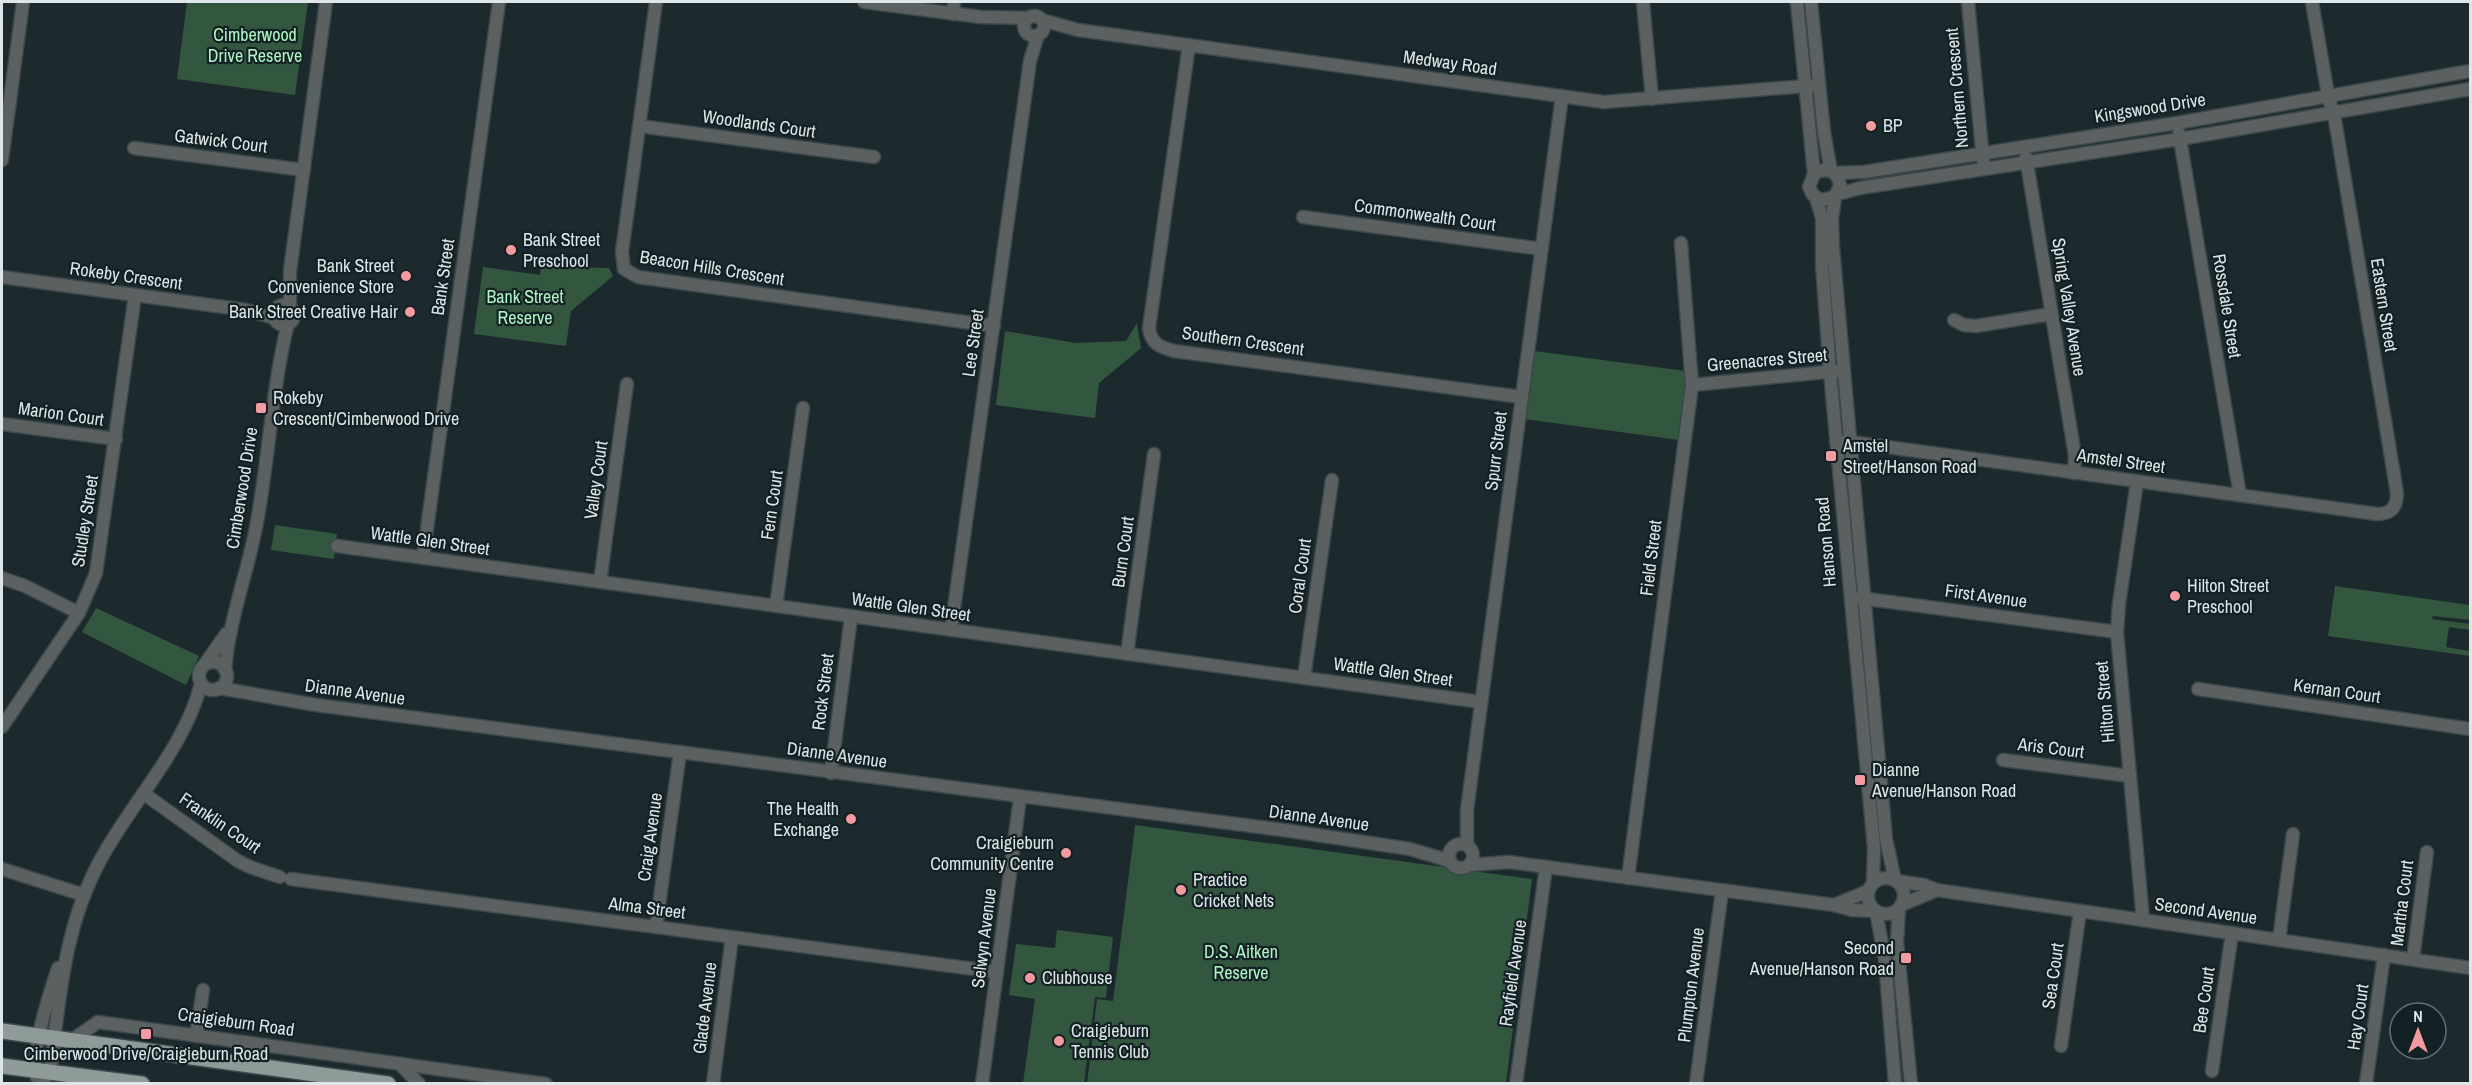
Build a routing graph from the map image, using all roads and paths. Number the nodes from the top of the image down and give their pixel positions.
1 (22, 2) edge
2 (326, 2) edge
3 (499, 2) edge
4 (656, 2) edge
5 (864, 2) edge
6 (1643, 2) edge
7 (1797, 2) edge
8 (1811, 2) edge
9 (1968, 2) edge
10 (2312, 2) edge
11 (953, 8) edge
12 (981, 17) junction
13 (1028, 18) junction
14 (1042, 20) junction
15 (1078, 30) junction
16 (1033, 33) junction
17 (1189, 45) junction
18 (2470, 71) edge
19 (2436, 78) junction
20 (1818, 85) junction
21 (1804, 86) junction
22 (2470, 88) edge
23 (2439, 94) junction
24 (2328, 95) junction
25 (1562, 96) junction
26 (1652, 99) junction
27 (2334, 113) junction
28 (2177, 123) junction
29 (639, 126) junction
30 (4, 130) edge
31 (2180, 139) junction
32 (2024, 147) junction
33 (134, 148) dead end
34 (1981, 154) junction
35 (874, 157) dead end
36 (2, 160) edge
37 (2027, 163) junction
38 (1894, 168) junction
39 (304, 170) junction
40 (1984, 170) junction
41 (1833, 172) junction
42 (1814, 174) junction
43 (1896, 183) junction
44 (1836, 195) junction
45 (1816, 198) junction
46 (1303, 217) dead end
47 (1681, 243) dead end
48 (1542, 249) junction
49 (2, 277) edge
50 (135, 295) junction
51 (281, 314) junction
52 (2051, 314) junction
53 (1954, 320) dead end
54 (994, 326) junction
55 (1845, 370) junction
56 (1830, 372) junction
57 (627, 384) dead end
58 (1692, 385) junction
59 (1521, 397) junction
60 (803, 408) dead end
61 (2, 424) edge
62 (116, 439) junction
63 (1836, 442) junction
64 (1851, 442) junction
65 (1154, 454) dead end
66 (2074, 472) junction
67 (1332, 480) dead end
68 (2138, 482) junction
69 (2240, 495) junction
70 (2397, 503) joint
71 (336, 546) dead end
72 (423, 558) junction
73 (2, 578) edge
74 (600, 582) junction
75 (1850, 597) junction
76 (1866, 598) junction
77 (776, 606) junction
78 (79, 613) junction
79 (851, 616) junction
80 (231, 625) junction
81 (951, 630) junction
82 (2117, 632) junction
83 (1126, 654) junction
84 (205, 664) junction
85 (226, 673) junction
86 (1304, 678) junction
87 (201, 684) junction
88 (218, 689) junction
89 (2198, 689) dead end
90 (260, 695) junction
91 (1481, 702) junction
92 (190, 718) junction
93 (2, 727) edge
94 (2470, 729) edge
95 (680, 752) junction
96 (2003, 760) dead end
97 (831, 773) junction
98 (2130, 776) junction
99 (143, 793) junction
100 (1020, 798) junction
101 (2293, 834) dead end
102 (1462, 847) junction
103 (1410, 849) junction
104 (2427, 852) dead end
105 (1450, 861) junction
106 (1509, 862) junction
107 (1470, 865) junction
108 (1546, 867) junction
109 (2, 869) edge
110 (286, 878) joint
111 (1628, 878) junction
112 (1896, 880) junction
113 (1871, 886) junction
114 (1937, 890) junction
115 (1722, 891) junction
116 (84, 895) junction
117 (1834, 905) junction
118 (1900, 907) junction
119 (1876, 911) junction
120 (2080, 911) junction
121 (2143, 920) junction
122 (656, 927) junction
123 (2232, 933) junction
124 (732, 937) junction
125 (2278, 940) junction
126 (2384, 955) junction
127 (2413, 959) junction
128 (2470, 968) edge
129 (997, 972) junction
130 (203, 990) dead end
131 (2, 1031) edge
132 (196, 1036) junction
133 (47, 1037) junction
134 (72, 1040) junction
135 (2061, 1046) dead end
136 (400, 1064) junction
137 (2, 1066) edge
138 (2212, 1071) dead end
139 (41, 1077) edge
140 (142, 1083) edge
141 (388, 1083) edge
142 (418, 1083) edge
143 (546, 1083) edge
144 (713, 1083) edge
145 (982, 1083) edge
146 (1516, 1083) edge
147 (1696, 1083) edge
148 (1895, 1083) edge
149 (1911, 1083) edge
150 (2367, 1083) edge

1 - 30 street
2 - 39 street, Cimberwood Drive
3 - 72 street, Bank Street
4 - 29 street, Beacon Hills Crescent
5 - 11 street, Medway Road
6 - 26 street
7 - 21 street
8 - 20 street
9 - 34 street, Northern Crescent
10 - 24 street
11 - 12 street, Medway Road
12 - 13 street, Medway Road
12 - 16 street, Medway Road
13 - 14 street
13 - 16 street
14 - 15 street, Medway Road
14 - 16 street
15 - 16 street, Medway Road
15 - 17 street, Medway Road
16 - 54 street, Lee Street
17 - 25 street, Medway Road
17 - 59 street, Southern Crescent
18 - 19 street, Kingswood Drive
19 - 23 street
19 - 24 street, Kingswood Drive
20 - 21 street, Medway Road
20 - 41 street
21 - 26 street, Medway Road
21 - 42 street
22 - 23 street, Kingswood Drive
23 - 27 street, Kingswood Drive
24 - 27 street
24 - 28 street, Kingswood Drive
25 - 26 street, Medway Road
25 - 48 street, Spurr Street
27 - 31 street, Kingswood Drive
27 - 70 street, Eastern Street
28 - 31 street, Rossdale Street
28 - 32 street, Kingswood Drive
29 - 35 street, Woodlands Court
29 - 54 street, Beacon Hills Crescent
30 - 36 street
31 - 37 street, Kingswood Drive
31 - 69 street, Rossdale Street
32 - 34 street, Kingswood Drive
32 - 37 street, Spring Valley Avenue
33 - 39 street, Gatwick Court
34 - 38 street, Kingswood Drive
34 - 40 street, Northern Crescent
37 - 40 street, Kingswood Drive
37 - 52 street, Spring Valley Avenue
38 - 41 street, Kingswood Drive
38 - 43 street
39 - 51 street, Cimberwood Drive
40 - 43 street, Kingswood Drive
41 - 42 street
41 - 44 street
42 - 45 street
43 - 44 street, Kingswood Drive
44 - 45 street
44 - 55 street, Hanson Road
45 - 56 street, Hanson Road
46 - 48 street, Commonwealth Court
47 - 58 street, Field Street
48 - 59 street, Spurr Street
49 - 50 street, Rokeby Crescent
50 - 51 street, Rokeby Crescent
50 - 62 street, Studley Street
51 - 80 street, Cimberwood Drive
52 - 53 street
52 - 66 street, Spring Valley Avenue
54 - 81 street, Lee Street
55 - 56 street, Greenacres Street
55 - 64 street, Hanson Road
56 - 58 street, Greenacres Street
56 - 63 street, Hanson Road
57 - 74 street, Valley Court
58 - 111 street, Field Street
59 - 91 street, Spurr Street
60 - 77 street, Fern Court
61 - 62 street, Marion Court
62 - 78 street, Studley Street
63 - 64 street, Amstel Street
63 - 75 street, Hanson Road
64 - 66 street, Amstel Street
64 - 76 street, Hanson Road
65 - 83 street, Burn Court
66 - 68 street, Amstel Street
67 - 86 street, Coral Court
68 - 69 street, Amstel Street
68 - 82 street, Hilton Street
69 - 70 street, Amstel Street
71 - 72 street, Wattle Glen Street
72 - 74 street, Wattle Glen Street
73 - 78 street
74 - 77 street, Wattle Glen Street
75 - 76 street, First Avenue
75 - 113 street, Hanson Road
76 - 82 street, First Avenue
76 - 112 street, Hanson Road
77 - 79 street, Wattle Glen Street
78 - 93 street, Studley Street
79 - 81 street, Wattle Glen Street
79 - 97 street, Rock Street
80 - 84 street, Cimberwood Drive
80 - 85 street, Cimberwood Drive
81 - 83 street, Wattle Glen Street
82 - 98 street, Hilton Street
83 - 86 street, Wattle Glen Street
84 - 85 street
84 - 87 street
85 - 88 street
85 - 90 street, Dianne Avenue
86 - 91 street, Wattle Glen Street
87 - 88 street
87 - 92 street
88 - 90 street, Dianne Avenue
88 - 92 street
89 - 94 street, Kernan Court
90 - 95 street, Dianne Avenue
91 - 102 street, Spurr Street
92 - 99 street
95 - 97 street, Dianne Avenue
95 - 122 street, Craig Avenue
96 - 98 street, Aris Court
97 - 100 street, Dianne Avenue
98 - 121 street, Hilton Street
99 - 110 street, Franklin Court
99 - 116 street
100 - 103 street, Dianne Avenue
100 - 129 street, Selwyn Avenue
101 - 125 street
102 - 103 street, Dianne Avenue
102 - 105 street
102 - 106 street, Dianne Avenue
102 - 107 street
103 - 105 street, Dianne Avenue
104 - 127 street, Martha Court
105 - 107 street
106 - 107 street, Dianne Avenue
106 - 108 street, Dianne Avenue
108 - 111 street, Dianne Avenue
108 - 146 street, Rayfield Avenue
109 - 116 street
110 - 122 street, Alma Street
111 - 115 street, Dianne Avenue
112 - 113 street
112 - 114 street, Second Avenue
112 - 118 street
113 - 117 street, Dianne Avenue
113 - 119 street
114 - 118 street
114 - 120 street, Second Avenue
115 - 117 street, Dianne Avenue
115 - 147 street, Plumpton Avenue
116 - 133 street
117 - 119 street, Dianne Avenue
118 - 119 street
118 - 149 street
119 - 148 street
120 - 121 street, Second Avenue
120 - 135 street, Sea Court
121 - 123 street, Second Avenue
122 - 124 street, Alma Street
123 - 125 street, Second Avenue
123 - 138 street, Bee Court
124 - 129 street, Alma Street
124 - 144 street, Glade Avenue
125 - 126 street, Second Avenue
126 - 127 street, Second Avenue
126 - 150 street, Hay Court
127 - 128 street, Second Avenue
129 - 145 street, Selwyn Avenue
130 - 132 street
131 - 133 main road
132 - 134 street, Craigieburn Road
132 - 136 street, Craigieburn Road
133 - 134 main road
133 - 139 street
134 - 141 main road
136 - 142 street
136 - 143 street, Craigieburn Road
137 - 139 main road
139 - 140 main road

